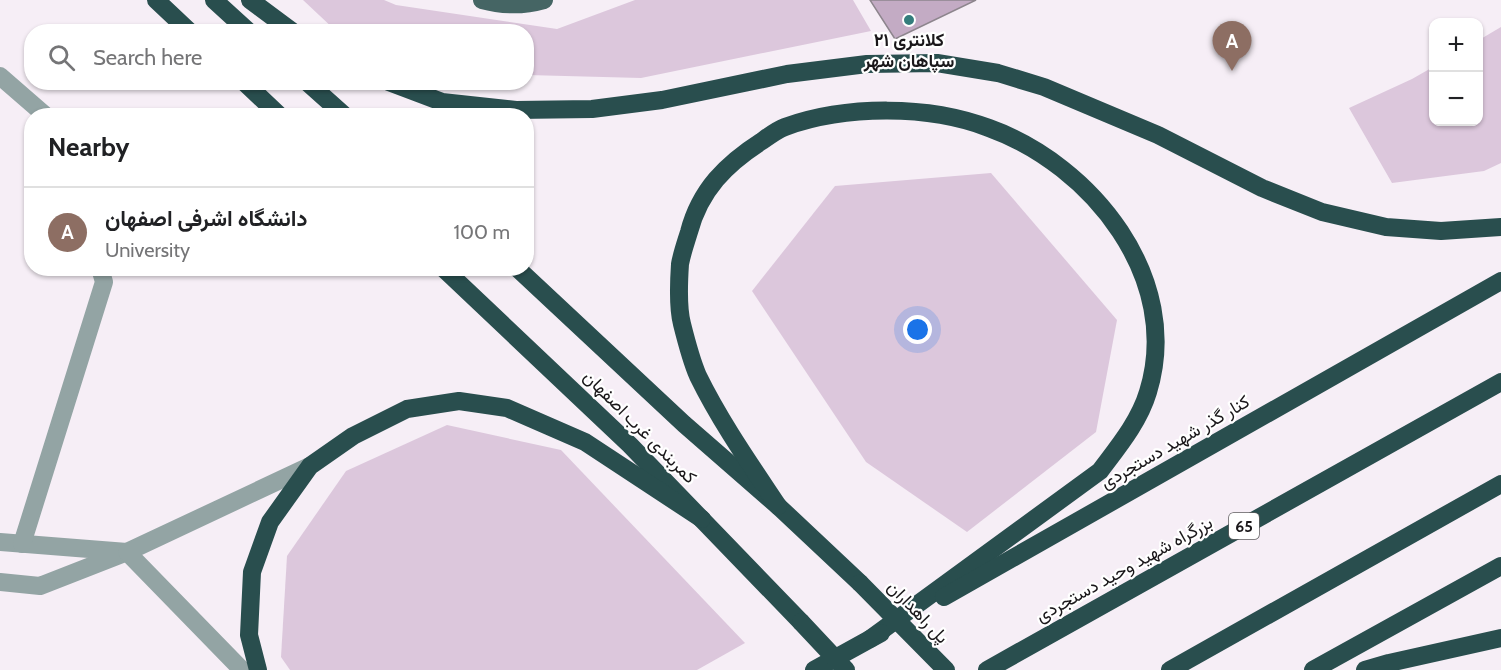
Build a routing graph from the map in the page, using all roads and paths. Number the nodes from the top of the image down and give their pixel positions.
1 (156, 0) edge
2 (214, 0) edge
3 (250, 0) edge
4 (482, 0) edge
5 (544, 0) edge
6 (182, 24) edge
7 (240, 24) edge
8 (282, 24) edge
9 (0, 76) edge
10 (252, 90) edge
11 (316, 90) edge
12 (410, 90) edge
13 (37, 108) edge
14 (272, 108) edge
15 (336, 108) edge
16 (498, 108) edge
17 (534, 110) edge
18 (1501, 227) edge
19 (102, 276) edge
20 (450, 276) edge
21 (526, 276) edge
22 (1501, 281) edge
23 (1501, 382) edge
24 (310, 466) junction
25 (1501, 484) edge
26 (778, 506) junction
27 (702, 519) junction
28 (0, 542) edge
29 (22, 544) junction
30 (127, 552) junction
31 (1501, 566) edge
32 (0, 582) edge
33 (860, 583) joint
34 (870, 639) junction
35 (1501, 639) edge
36 (242, 670) edge
37 (258, 670) edge
38 (814, 670) edge
39 (846, 670) edge
40 (946, 670) edge
41 (987, 670) edge
42 (1170, 670) edge
43 (1313, 670) edge
44 (1365, 670) edge

1 - 6 highway
2 - 7 highway
3 - 8 highway
4 - 5 main road
9 - 13 lane
10 - 14 highway
11 - 15 highway
12 - 16 highway
17 - 18 highway
19 - 29 lane
20 - 27 highway, کمربندی غرب اصفهان
21 - 26 highway, کمربندی غرب اصفهان
22 - 34 highway, کنار گذر شهید دستجردی
23 - 41 highway, بزرگراه شهید وحید دستجردی / 65
24 - 27 highway
24 - 30 lane
24 - 37 highway
25 - 42 highway
26 - 33 highway, کمربندی غرب اصفهان
26 - 34 highway
27 - 39 highway, کمربندی غرب اصفهان, bridge
28 - 29 lane
29 - 30 lane
30 - 32 lane
30 - 36 lane
31 - 43 highway
33 - 40 highway, پل راهداران, bridge
34 - 38 highway
35 - 44 highway

